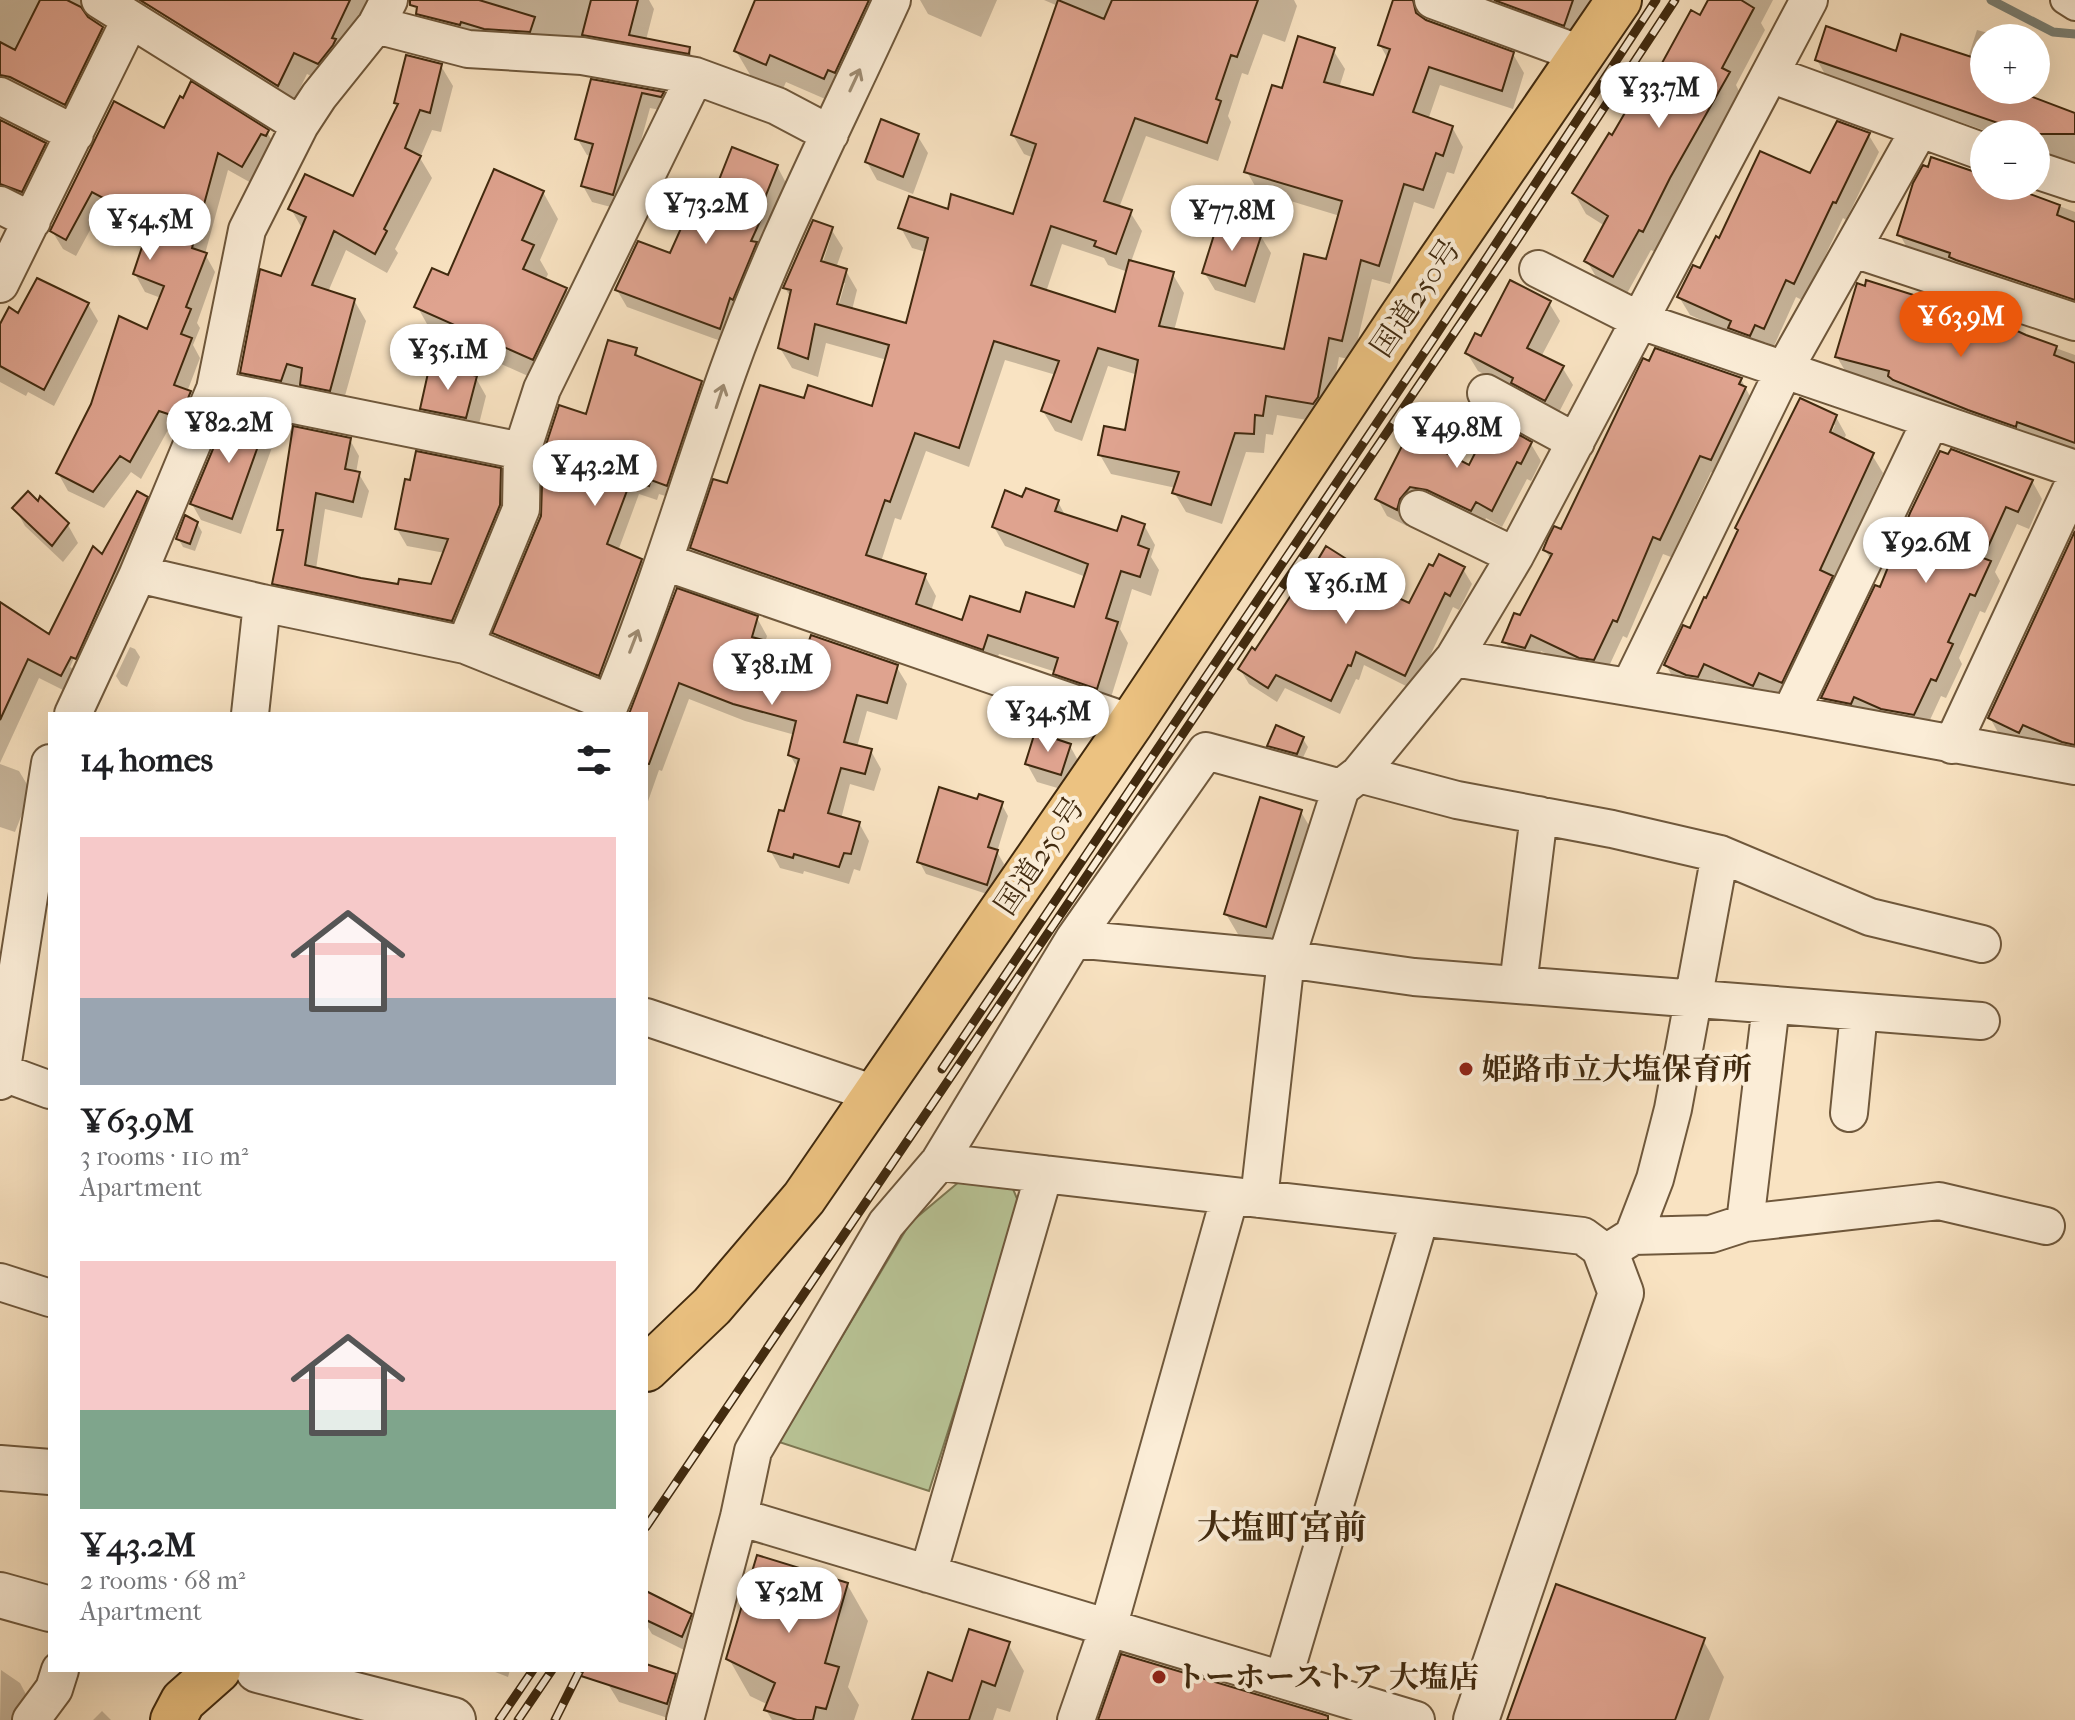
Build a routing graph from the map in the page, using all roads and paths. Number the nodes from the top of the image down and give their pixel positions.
1 (100, 0) edge
2 (892, 0) edge
3 (1433, 0) edge
4 (1619, 0) edge
5 (1809, 0) edge
6 (2064, 0) edge
7 (2075, 7) edge
8 (382, 13) edge
9 (130, 20) junction
10 (1583, 55) junction
11 (1770, 74) junction
12 (695, 76) junction
13 (0, 96) edge
14 (300, 125) junction
15 (1919, 130) junction
16 (75, 134) junction
17 (830, 134) junction
18 (1970, 147) edge
19 (2050, 175) edge
20 (2075, 183) edge
21 (16, 213) edge
22 (1854, 249) junction
23 (1538, 269) dead end
24 (0, 284) edge
25 (1641, 321) junction
26 (2075, 322) edge
27 (1784, 370) junction
28 (215, 389) junction
29 (1486, 393) dead end
30 (1931, 420) junction
31 (1576, 442) junction
32 (522, 451) junction
33 (2075, 469) edge
34 (2075, 481) edge
35 (1418, 509) dead end
36 (1515, 556) junction
37 (665, 562) junction
38 (138, 574) junction
39 (262, 603) junction
40 (465, 645) junction
41 (1454, 658) junction
42 (1630, 686) junction
43 (608, 709) edge
44 (74, 712) edge
45 (250, 712) edge
46 (1790, 714) junction
47 (1131, 723) junction
48 (1952, 745) junction
49 (2075, 766) edge
50 (1350, 781) junction
51 (48, 787) edge
52 (1539, 815) junction
53 (45, 824) edge
54 (1720, 854) junction
55 (1074, 939) junction
56 (1982, 944) dead end
57 (1286, 959) junction
58 (1518, 985) junction
59 (1692, 999) junction
60 (1771, 1005) junction
61 (1859, 1012) junction
62 (648, 1018) edge
63 (1981, 1021) dead end
64 (1, 1076) edge
65 (48, 1089) edge
66 (875, 1094) junction
67 (1849, 1113) dead end
68 (939, 1162) junction
69 (1044, 1174) junction
70 (1244, 1197) junction
71 (1420, 1218) junction
72 (1745, 1223) junction
73 (2046, 1226) dead end
74 (1619, 1244) junction
75 (0, 1282) edge
76 (48, 1297) edge
77 (648, 1367) edge
78 (0, 1468) edge
79 (48, 1472) edge
80 (739, 1517) junction
81 (928, 1574) junction
82 (0, 1595) edge
83 (48, 1608) edge
84 (1108, 1628) junction
85 (59, 1672) edge
86 (186, 1672) edge
87 (216, 1672) edge
88 (266, 1672) edge
89 (1283, 1680) junction
90 (31, 1720) edge
91 (172, 1720) edge
92 (453, 1720) edge
93 (685, 1720) edge
94 (1076, 1720) edge
95 (1416, 1720) edge
96 (1476, 1720) edge

1 - 9 street
17 -> 2 street
3 - 10 street
4 - 10 highway, 国道250号
5 - 11 street
6 - 7 street
8 - 12 street
8 - 14 street
9 - 14 street
9 - 16 street
10 - 47 highway, 国道250号
11 - 15 street
11 - 25 street
12 - 17 street
12 - 32 street
13 - 16 street
14 - 28 street
15 - 18 street
15 - 22 street
16 - 21 street
37 -> 17 street
19 - 20 street
21 - 24 street
22 - 26 street
22 - 27 street
23 - 25 street
25 - 27 street
25 - 31 street
27 - 30 street
27 - 42 street
28 - 32 street
28 - 38 street
29 - 31 street
30 - 33 street
30 - 46 street
31 - 36 street
32 - 40 street
34 - 48 street
35 - 36 street
36 - 41 street
43 -> 37 street
37 - 47 street
38 - 39 street
38 - 44 street
39 - 40 street
39 - 45 street
40 - 43 street
41 - 42 street
41 - 50 street
42 - 46 street
46 - 48 street
47 - 66 highway, 国道250号
48 - 49 street
50 - 52 street
50 - 55 street
50 - 57 street
51 - 53 street
52 - 54 street
52 - 58 street
53 - 64 street
54 - 56 street
54 - 59 street
55 - 57 street
55 - 68 street
57 - 58 street
57 - 70 street
58 - 59 street
59 - 60 street
59 - 74 street
60 - 61 street
60 - 72 street
61 - 63 street
61 - 67 street
62 - 66 street
64 - 65 street
66 - 77 highway, 国道250号
68 - 69 street
68 - 80 street
69 - 70 street
69 - 81 street
70 - 71 street
70 - 84 street
71 - 74 street
71 - 89 street
72 - 73 street
72 - 74 street
74 - 96 street
75 - 76 street
78 - 79 street
80 - 81 street
80 - 93 street
81 - 84 street
82 - 83 street
84 - 89 street
84 - 94 street
85 - 90 street
86 - 91 street
87 - 91 highway
88 - 92 street
89 - 95 street

